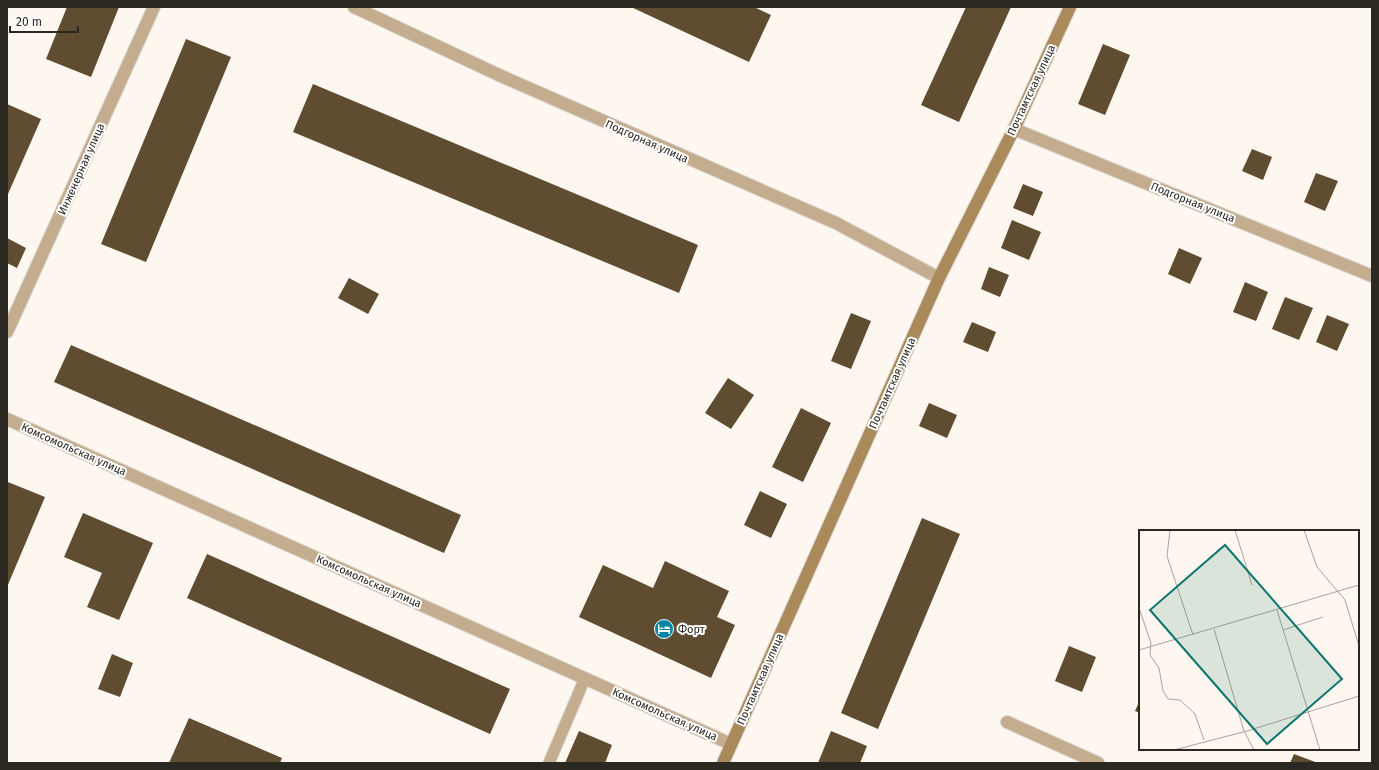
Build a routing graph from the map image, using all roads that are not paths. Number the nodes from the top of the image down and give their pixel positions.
1 (154, 7) edge
2 (354, 7) edge
3 (1070, 7) edge
4 (1014, 129) junction
5 (1372, 276) edge
6 (939, 278) junction
7 (7, 332) edge
8 (7, 419) edge
9 (586, 678) junction
10 (1006, 722) dead end
11 (731, 744) junction
12 (549, 763) edge
13 (723, 763) edge
14 (1098, 763) edge

1 - 7 street, Инженерная улица
2 - 6 street, Подгорная улица
3 - 4 street, Почтамтская улица
4 - 5 street, Подгорная улица
4 - 6 street, Почтамтская улица
6 - 11 street, Почтамтская улица
8 - 9 street, Комсомольская улица
9 - 11 street, Комсомольская улица
9 - 12 lane
10 - 14 street
11 - 13 street, Почтамтская улица

